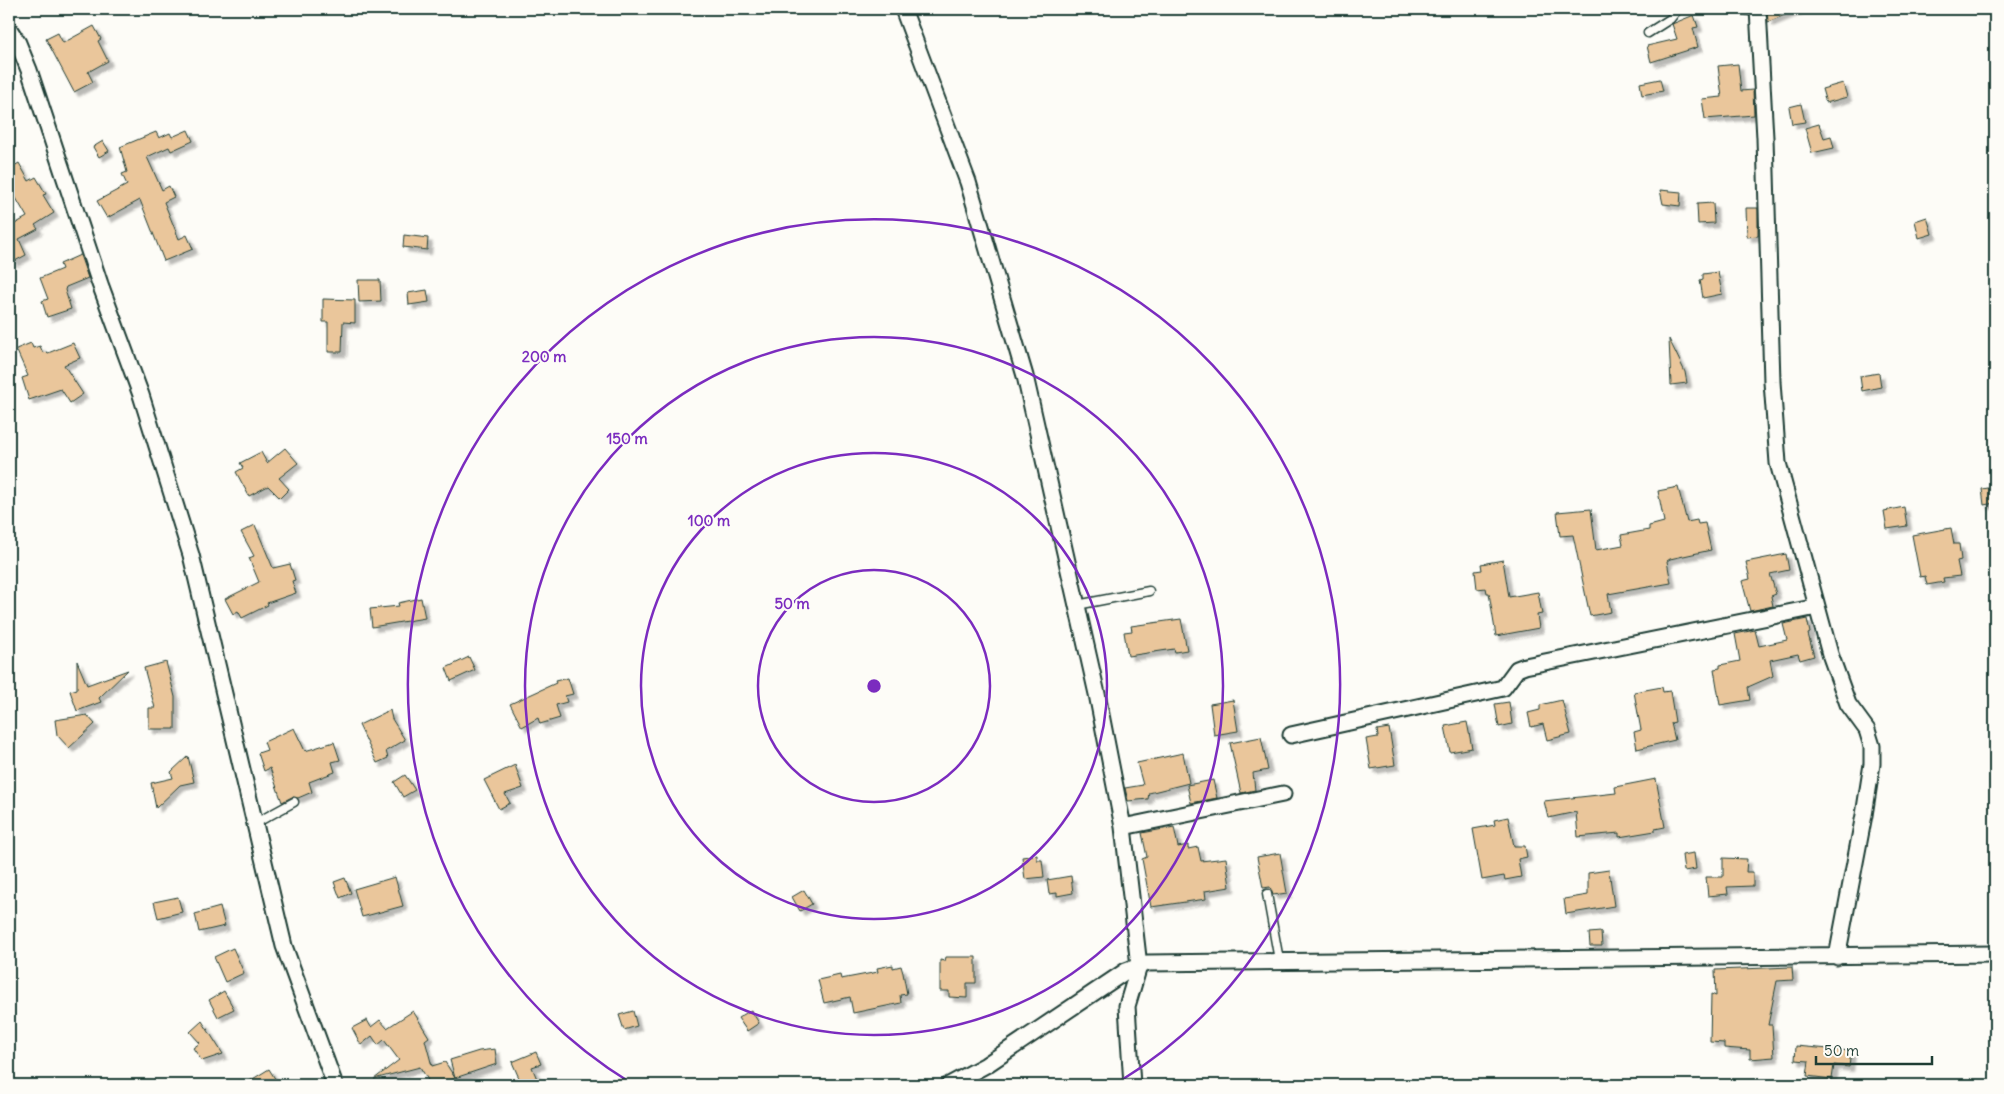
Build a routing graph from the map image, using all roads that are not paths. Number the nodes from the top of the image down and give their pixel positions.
1 (903, 9) edge
2 (1678, 9) edge
3 (1734, 9) edge
4 (1759, 10) edge
5 (9, 29) edge
6 (1648, 33) dead end
7 (1149, 591) dead end
8 (1077, 605) junction
9 (1817, 607) junction
10 (1291, 734) dead end
11 (1283, 794) dead end
12 (294, 802) dead end
13 (254, 824) junction
14 (1123, 826) junction
15 (1267, 894) dead end
16 (1995, 954) edge
17 (1836, 957) junction
18 (1279, 960) junction
19 (1139, 966) junction
20 (972, 1079) edge
21 (335, 1085) edge
22 (949, 1085) edge
23 (1132, 1085) edge

1 - 8 street
2 - 6 lane
3 - 4 lane
4 - 9 street
5 - 13 street
7 - 8 lane
8 - 14 street
9 - 10 street
9 - 17 street
11 - 14 street
12 - 13 lane
13 - 21 street
14 - 19 street
15 - 18 lane
16 - 17 street
17 - 18 street
18 - 19 street
19 - 20 street
19 - 23 street
20 - 22 street

